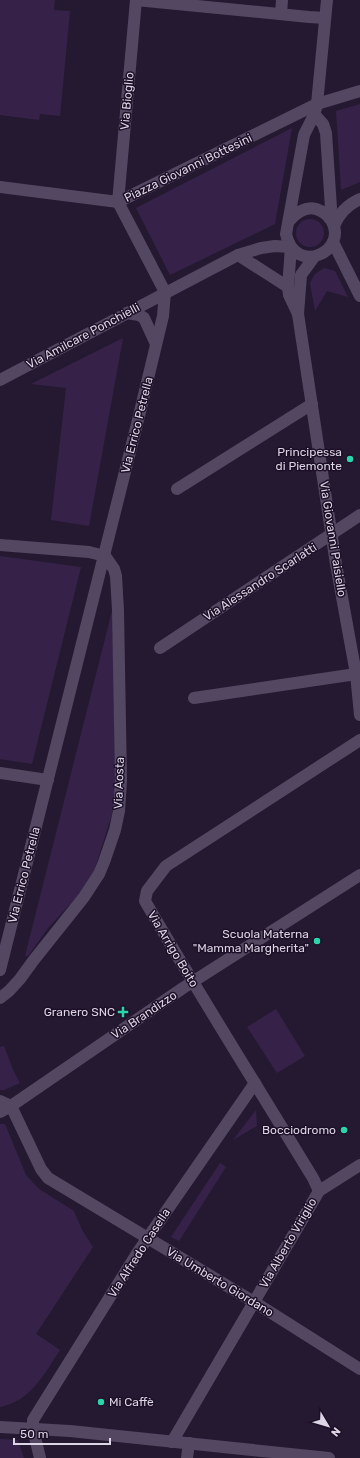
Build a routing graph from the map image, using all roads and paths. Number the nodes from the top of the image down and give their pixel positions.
1 (136, 0) edge
2 (282, 0) edge
3 (327, 0) edge
4 (281, 14) junction
5 (325, 18) junction
6 (360, 91) edge
7 (316, 110) junction
8 (0, 187) edge
9 (360, 199) edge
10 (118, 202) junction
11 (290, 221) junction
12 (332, 222) junction
13 (333, 242) junction
14 (291, 247) junction
15 (238, 255) junction
16 (314, 257) junction
17 (288, 287) junction
18 (165, 292) junction
19 (360, 296) edge
20 (127, 312) junction
21 (298, 314) junction
22 (156, 344) junction
23 (0, 380) edge
24 (312, 404) junction
25 (177, 488) dead end
26 (360, 515) edge
27 (333, 534) junction
28 (0, 545) edge
29 (105, 556) junction
30 (160, 648) dead end
31 (356, 674) junction
32 (194, 698) dead end
33 (360, 715) edge
34 (360, 740) edge
35 (0, 773) edge
36 (48, 780) junction
37 (360, 875) edge
38 (0, 970) edge
39 (192, 983) junction
40 (0, 998) edge
41 (255, 1083) junction
42 (0, 1102) edge
43 (11, 1106) junction
44 (0, 1112) edge
45 (360, 1165) edge
46 (319, 1190) junction
47 (148, 1238) junction
48 (254, 1302) junction
49 (360, 1369) edge
50 (0, 1427) edge
51 (33, 1429) junction
52 (172, 1442) junction
53 (188, 1443) junction
54 (40, 1458) edge
55 (187, 1458) edge
56 (329, 1458) edge

1 - 4 street
1 - 10 street, Via Bioglio
2 - 4 street
3 - 5 street
4 - 5 street
5 - 7 street
6 - 7 street, Piazza Giovanni Bottesini
7 - 10 street, Piazza Giovanni Bottesini
7 - 11 street
7 - 12 street
8 - 10 street
9 - 12 street
10 - 18 street, Piazza Giovanni Bottesini
11 - 12 street
11 - 14 street
12 - 13 street
13 - 16 street
13 - 19 street
14 - 15 street
14 - 16 street
14 - 17 street, Via Giovanni Paisiello
15 - 17 street
15 - 18 street
16 - 21 street, Via Giovanni Paisiello
17 - 21 street, Via Giovanni Paisiello
18 - 20 street, Via Amilcare Ponchielli
18 - 22 street, Via Errico Petrella
20 - 22 street
20 - 23 street, Via Amilcare Ponchielli
21 - 24 street, Via Giovanni Paisiello
22 - 29 street, Via Errico Petrella
24 - 25 street
24 - 27 street, Via Giovanni Paisiello
26 - 27 street, Via Alessandro Scarlatti
27 - 30 street, Via Alessandro Scarlatti
27 - 31 street, Via Giovanni Paisiello
28 - 29 street
29 - 36 street, Via Errico Petrella
29 - 40 street, Via Aosta
31 - 32 street
31 - 33 street, Via Giovanni Paisiello
34 - 39 street, Via Arrigo Boito
35 - 36 street
36 - 38 street, Via Errico Petrella
37 - 39 street, Via Brandizzo
39 - 41 street, Via Arrigo Boito
39 - 43 street, Via Brandizzo
41 - 46 street, Via Arrigo Boito
41 - 47 street, Via Alfredo Casella
42 - 43 street
43 - 44 street, Via Brandizzo
43 - 47 street, Via Umberto Giordano
45 - 46 street, Via Alberto Viriglio
46 - 48 street, Via Alberto Viriglio
47 - 48 street, Via Umberto Giordano
47 - 51 street, Via Alfredo Casella
48 - 49 street, Via Umberto Giordano
48 - 52 street, Via Alberto Viriglio
50 - 51 street
51 - 52 street
51 - 54 street
52 - 53 street
53 - 55 street
53 - 56 street

